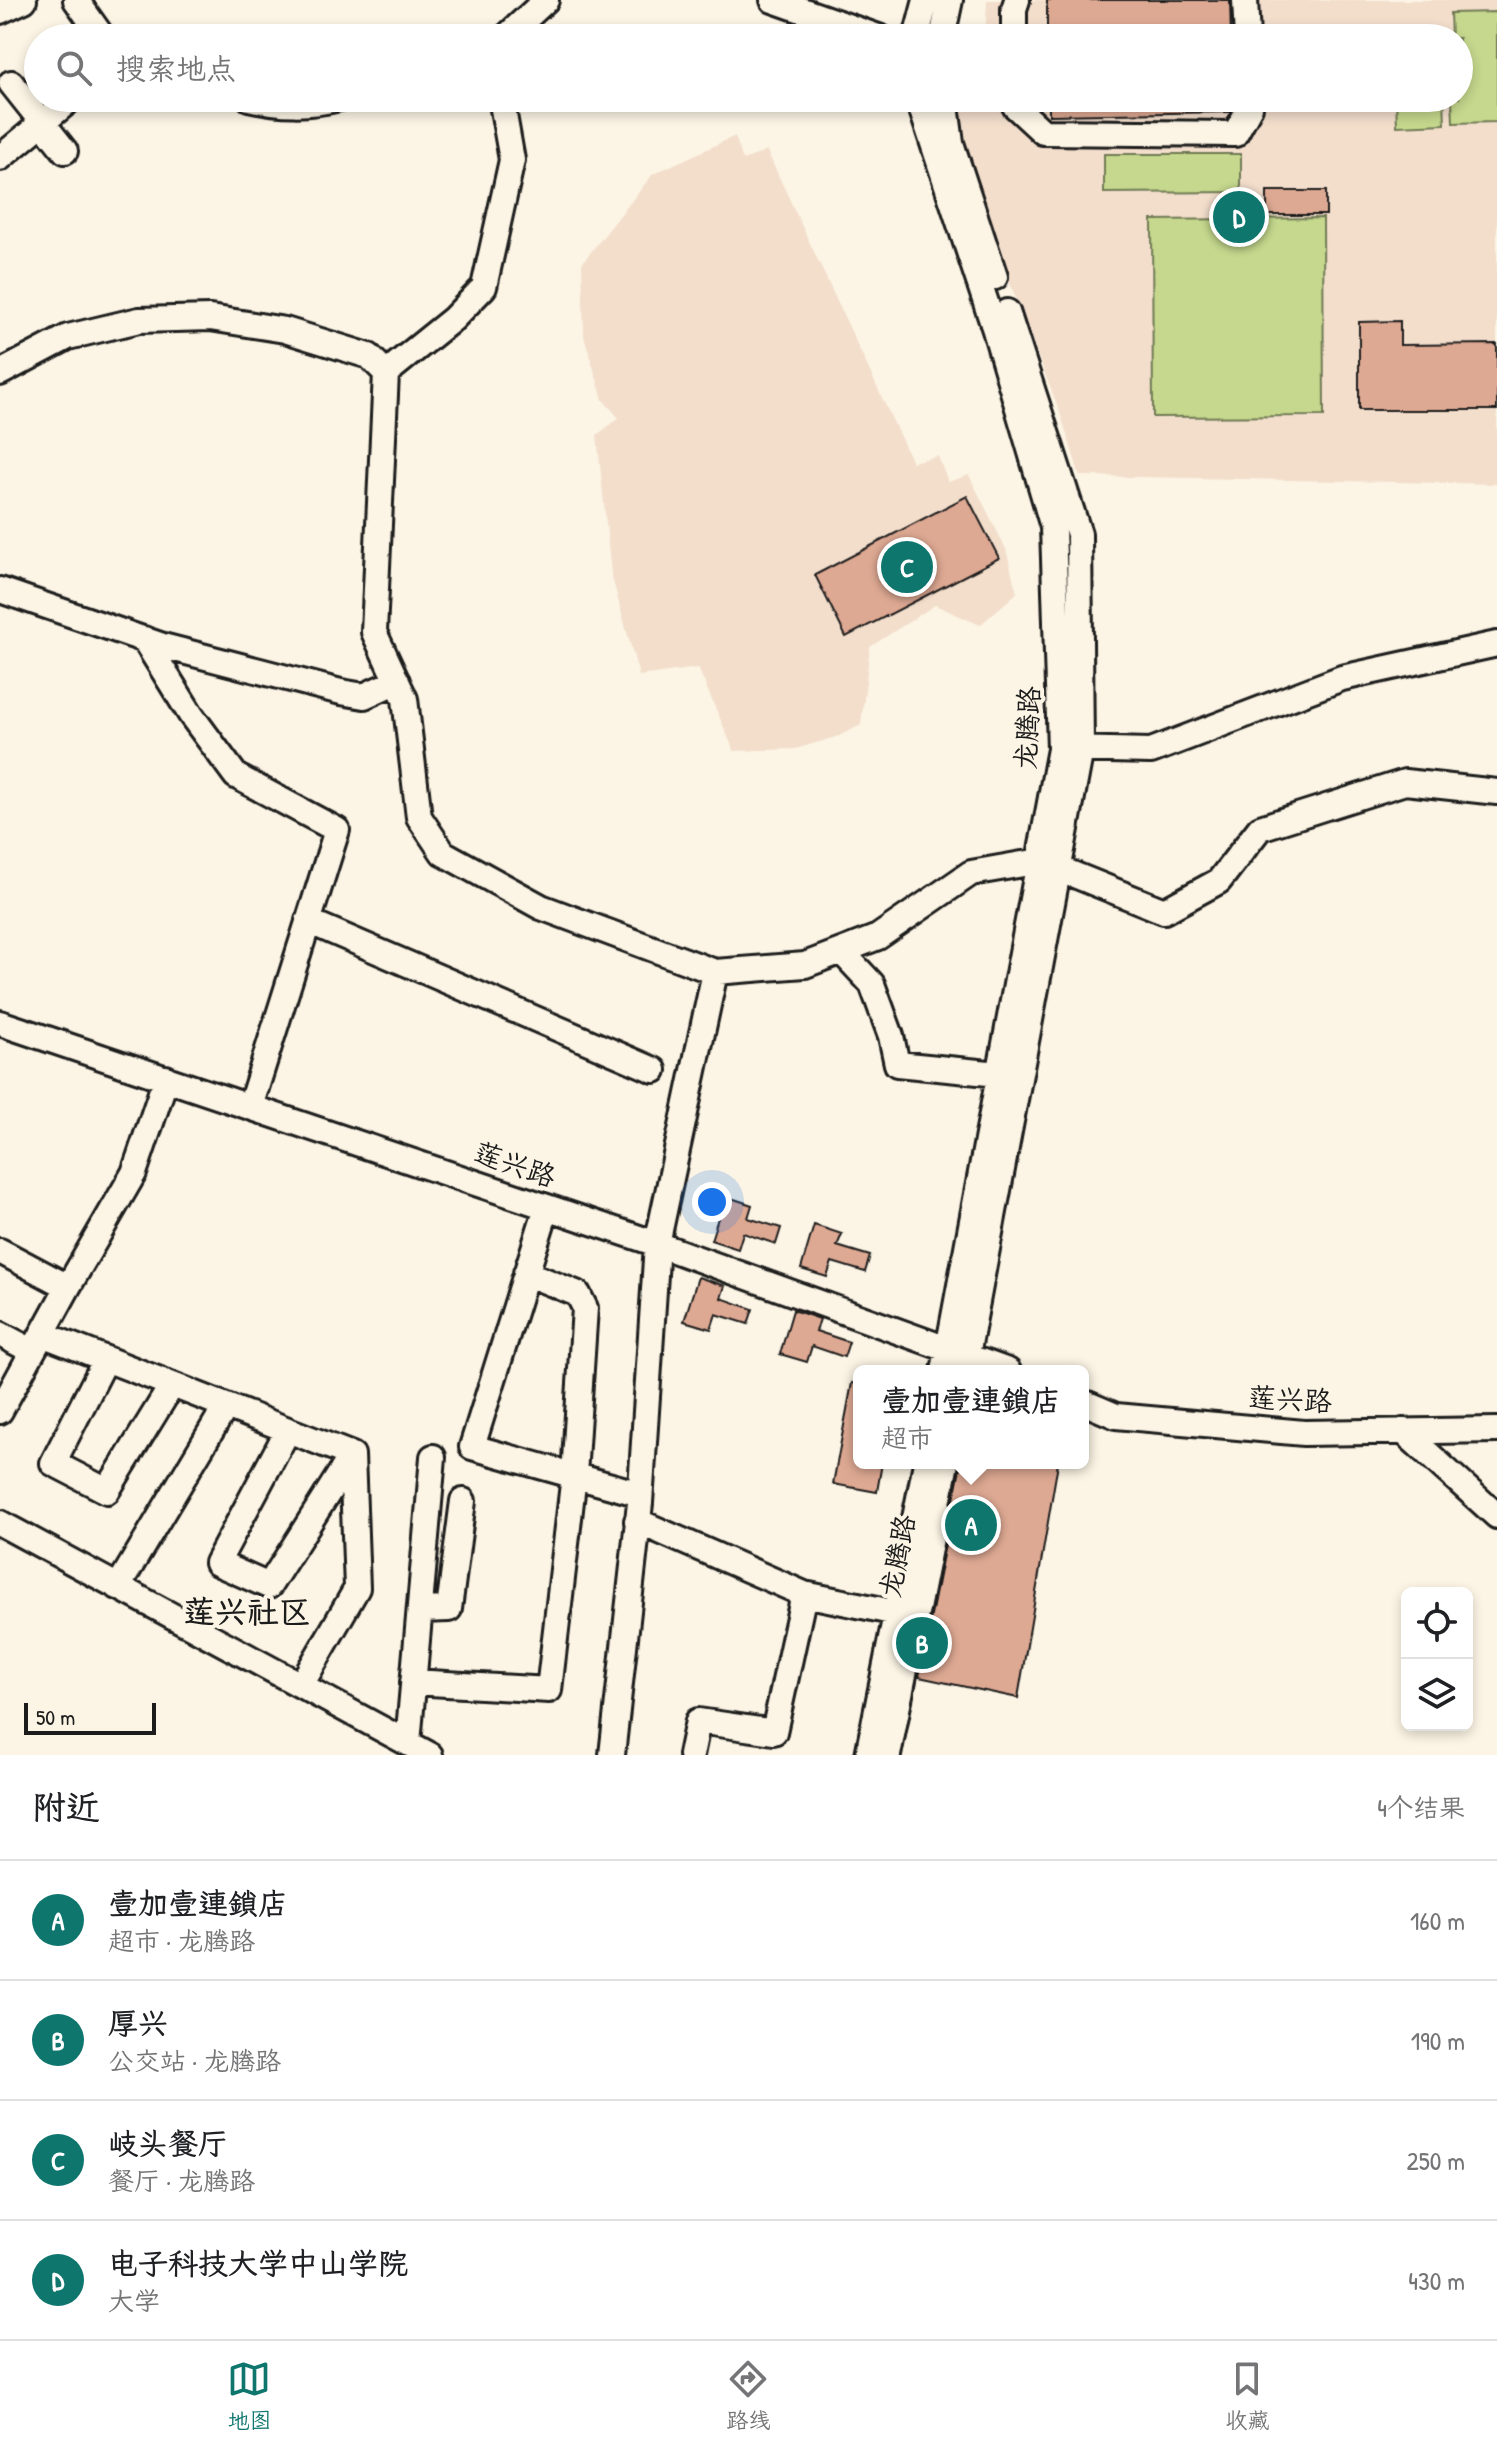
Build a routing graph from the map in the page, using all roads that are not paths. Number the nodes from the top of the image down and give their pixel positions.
1 (24, 0) edge
2 (76, 0) edge
3 (546, 0) edge
4 (773, 0) edge
5 (926, 0) edge
6 (950, 0) edge
7 (1017, 0) edge
8 (1245, 0) edge
9 (0, 11) edge
10 (93, 24) edge
11 (520, 24) edge
12 (841, 24) edge
13 (920, 24) edge
14 (945, 24) edge
15 (1014, 24) edge
16 (1246, 24) edge
17 (11, 83) dead end
18 (24, 99) edge
19 (34, 112) edge
20 (55, 112) edge
21 (503, 112) edge
22 (923, 112) edge
23 (947, 112) edge
24 (1021, 112) edge
25 (1247, 112) edge
26 (65, 151) dead end
27 (0, 158) edge
28 (0, 373) edge
29 (386, 373) junction
30 (0, 590) edge
31 (144, 639) junction
32 (1497, 644) edge
33 (397, 681) junction
34 (1071, 749) junction
35 (1497, 792) edge
36 (1049, 864) junction
37 (308, 921) junction
38 (842, 952) junction
39 (715, 972) junction
40 (0, 1023) edge
41 (654, 1070) dead end
42 (999, 1074) junction
43 (166, 1078) junction
44 (250, 1107) junction
45 (547, 1207) junction
46 (657, 1244) junction
47 (0, 1251) edge
48 (526, 1273) junction
49 (68, 1287) junction
50 (0, 1334) edge
51 (37, 1343) junction
52 (106, 1359) junction
53 (956, 1361) edge
54 (977, 1365) edge
55 (172, 1385) junction
56 (1089, 1405) edge
57 (226, 1406) junction
58 (0, 1411) edge
59 (288, 1430) junction
60 (1497, 1430) edge
61 (1403, 1431) junction
62 (352, 1455) junction
63 (433, 1457) dead end
64 (925, 1469) edge
65 (945, 1469) edge
66 (574, 1475) junction
67 (640, 1494) junction
68 (463, 1501) dead end
69 (1497, 1516) edge
70 (637, 1521) junction
71 (0, 1523) edge
72 (118, 1587) junction
73 (804, 1594) junction
74 (420, 1610) junction
75 (897, 1613) junction
76 (413, 1682) junction
77 (301, 1685) junction
78 (408, 1743) junction
79 (430, 1755) edge
80 (612, 1755) edge
81 (691, 1755) edge
82 (868, 1755) edge
83 (888, 1755) edge

1 - 9 street
2 - 10 street
3 - 11 street
4 - 12 street
5 - 13 street
6 - 14 street
7 - 15 street
8 - 16 street
17 - 18 street
19 - 26 street
20 - 27 street
21 - 29 street
22 - 34 street, 龙腾路
23 - 34 street, 龙腾路
24 - 25 street
28 - 29 street
29 - 33 street
30 - 31 street
31 - 33 street
31 - 37 street
32 - 34 street
33 - 39 street
34 - 36 street, 龙腾路
35 - 36 street
36 - 38 street
36 - 42 street, 龙腾路
36 - 53 street, 龙腾路
37 - 41 street
37 - 44 street
38 - 39 street
38 - 42 street
39 - 46 street
40 - 43 street, 莲兴路
42 - 53 street, 龙腾路
43 - 44 street, 莲兴路
43 - 49 street
44 - 45 street, 莲兴路
45 - 46 street, 莲兴路
45 - 48 street
46 - 53 street, 莲兴路
46 - 67 street
47 - 49 street
48 - 66 street
48 - 66 street
49 - 51 street
50 - 51 street
51 - 52 street
51 - 58 street
52 - 55 street
52 - 55 street
53 - 54 street, 莲兴路
55 - 57 street
56 - 61 street, 莲兴路
57 - 59 street
57 - 72 street
59 - 62 street
59 - 62 street
60 - 61 street, 莲兴路
61 - 69 street
62 - 77 street
63 - 74 street
64 - 75 street, 龙腾路
65 - 83 street, 龙腾路
66 - 67 street
66 - 76 street
67 - 70 street
68 - 74 street
70 - 73 street
70 - 80 street
71 - 72 street
72 - 77 street
73 - 75 street
73 - 81 street
74 - 76 street
75 - 82 street, 龙腾路
76 - 78 street
77 - 78 street
78 - 79 street

